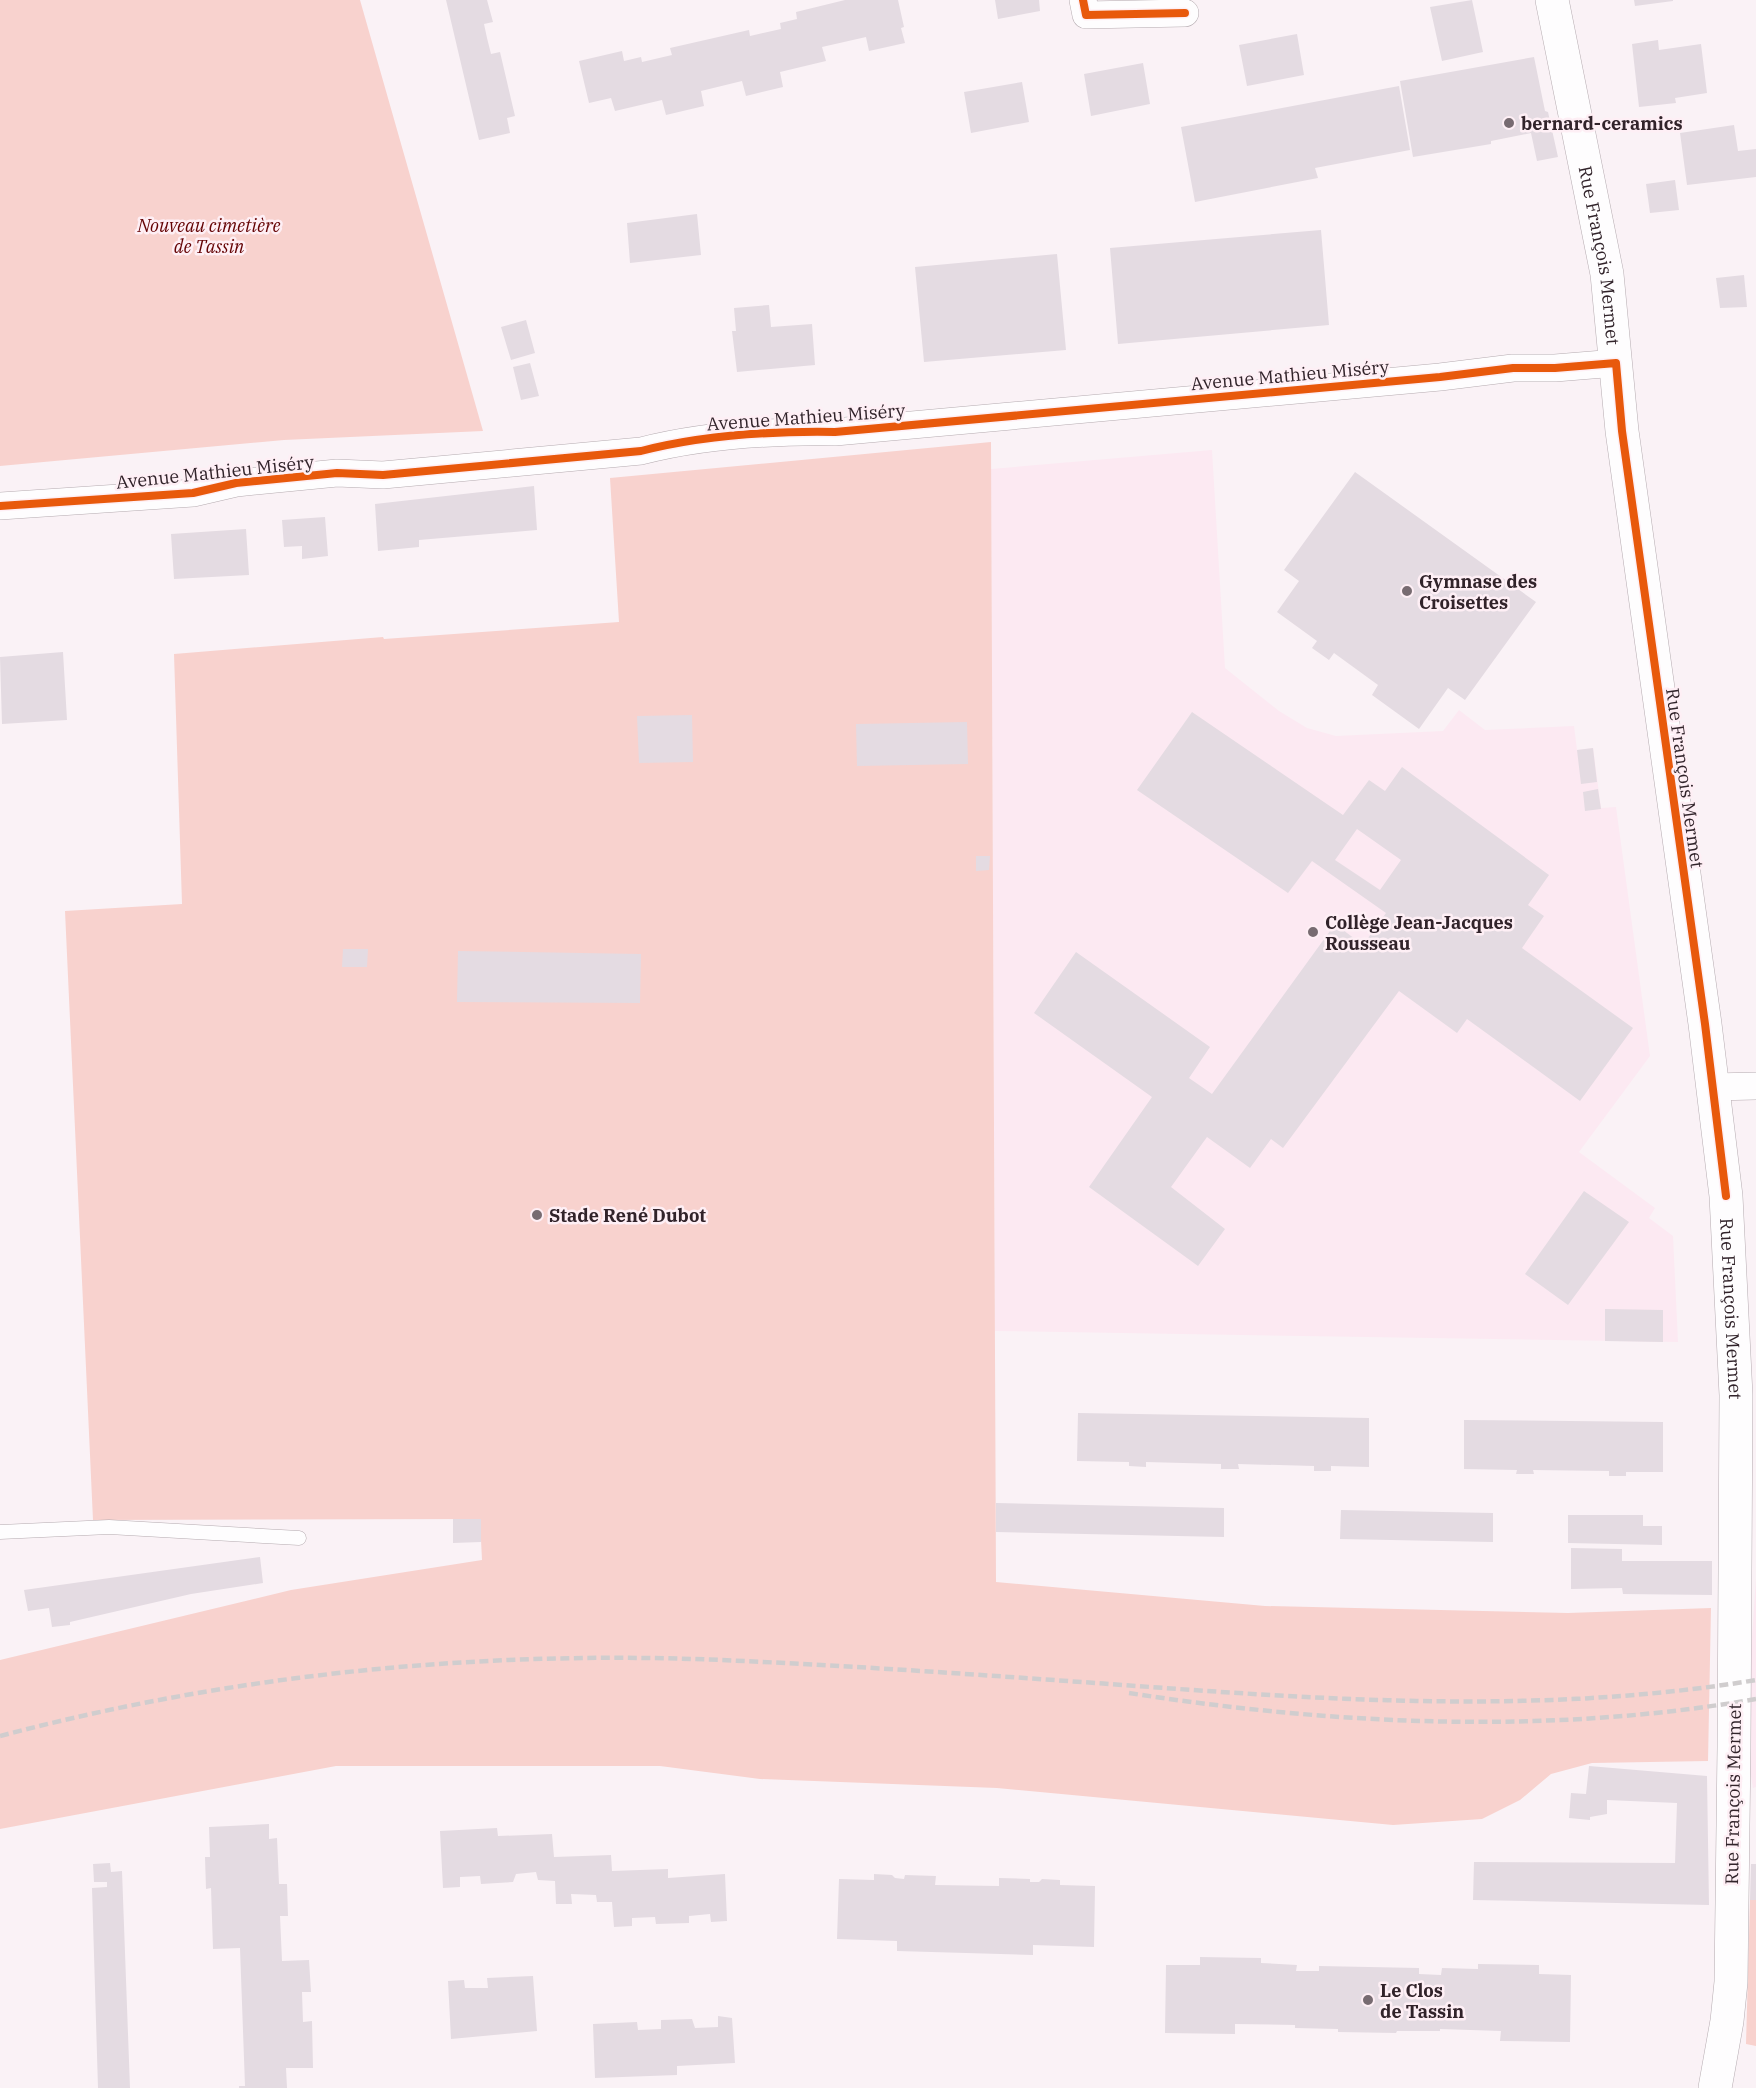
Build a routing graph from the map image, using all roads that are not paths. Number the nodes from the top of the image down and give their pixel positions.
1 (1083, 0) edge
2 (1552, 0) edge
3 (1185, 13) dead end
4 (1616, 363) junction
5 (0, 507) edge
6 (1756, 1086) edge
7 (1713, 1087) junction
8 (0, 1532) edge
9 (299, 1538) dead end
10 (1715, 2088) edge

1 - 3 street
2 - 4 main road, Rue François Mermet
4 - 5 street, Avenue Mathieu Miséry
4 - 7 main road, Rue François Mermet
6 - 7 street
7 - 10 main road, Rue François Mermet
8 - 9 lane

